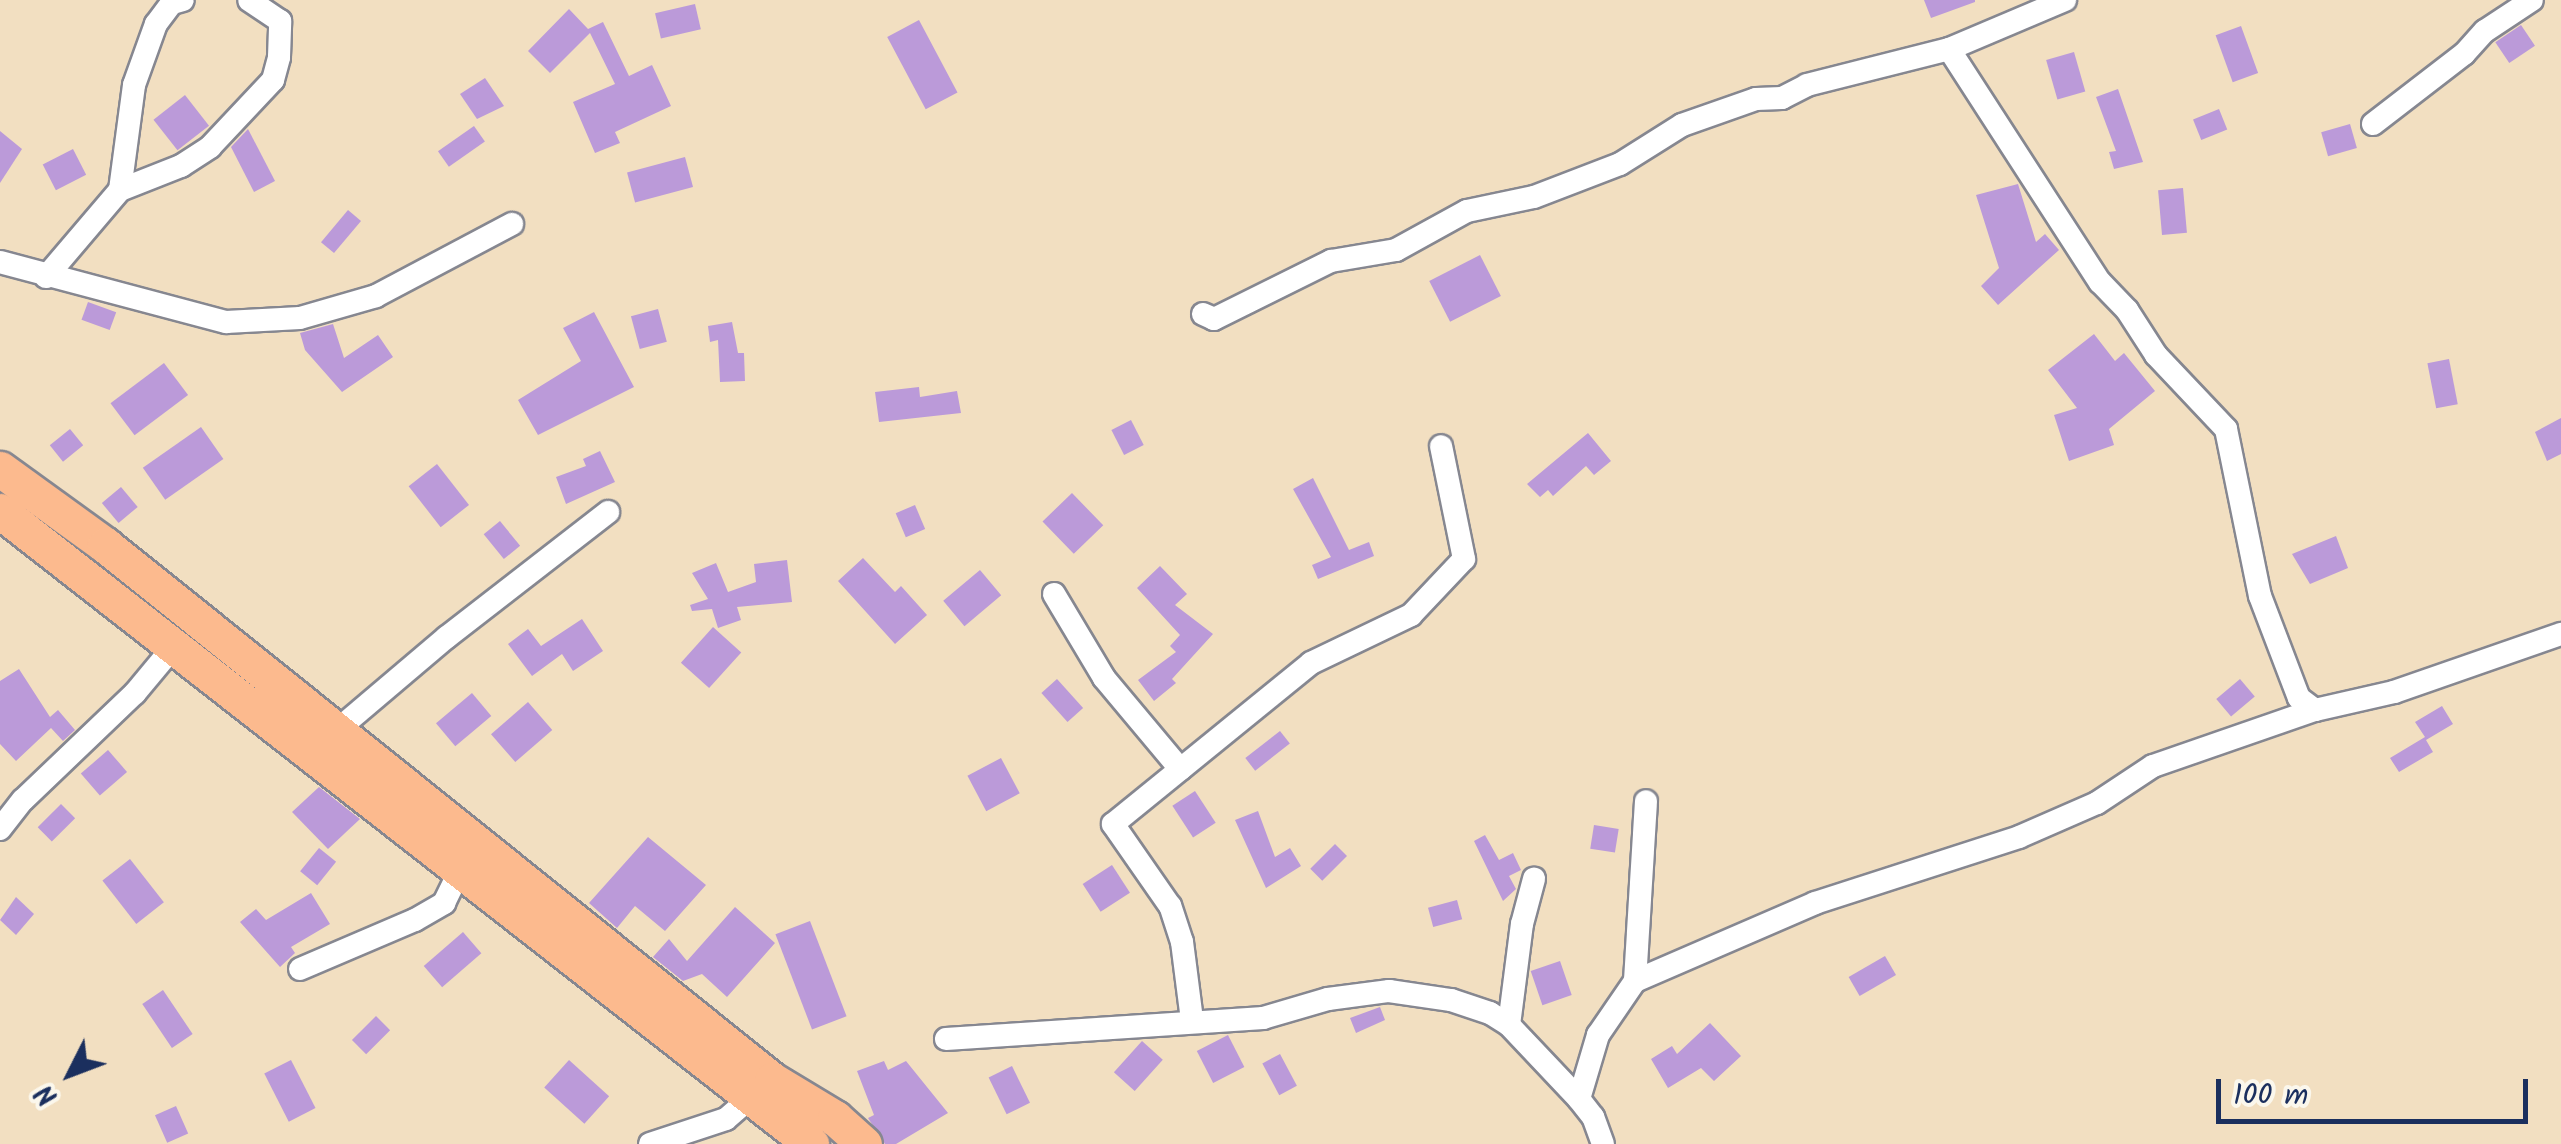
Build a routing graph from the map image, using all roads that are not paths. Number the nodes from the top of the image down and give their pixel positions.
1 (249, 0) edge
2 (2066, 0) edge
3 (2532, 0) edge
4 (176, 1) edge
5 (1950, 49) junction
6 (2373, 124) dead end
7 (120, 190) junction
8 (512, 224) dead end
9 (0, 262) edge
10 (46, 277) junction
11 (1204, 314) dead end
12 (1441, 446) dead end
13 (0, 470) edge
14 (0, 512) edge
15 (608, 512) dead end
16 (1054, 594) dead end
17 (2561, 634) edge
18 (175, 645) junction
19 (2315, 710) junction
20 (336, 731) junction
21 (1180, 769) junction
22 (1646, 801) dead end
23 (0, 829) edge
24 (460, 870) junction
25 (1534, 879) dead end
26 (300, 969) dead end
27 (1634, 981) junction
28 (1192, 1020) junction
29 (1509, 1025) junction
30 (946, 1039) dead end
31 (1579, 1099) junction
32 (738, 1109) junction
33 (650, 1144) edge
34 (716, 1144) edge
35 (811, 1144) edge
36 (864, 1144) edge
37 (1603, 1144) edge

1 - 7 street
2 - 5 street
3 - 6 street
4 - 7 street
5 - 11 street
5 - 19 street
7 - 10 street
8 - 10 street
9 - 10 street
12 - 21 street
13 - 20 main road
14 - 18 main road
15 - 20 street
16 - 21 street
17 - 19 street
18 - 23 street
18 - 24 main road
19 - 27 street
20 - 36 main road
21 - 28 street
22 - 27 street
24 - 26 street
24 - 32 main road
25 - 29 street
27 - 31 street
28 - 29 street
28 - 30 street
29 - 31 street
31 - 37 street
32 - 33 street
32 - 34 street
32 - 35 main road

